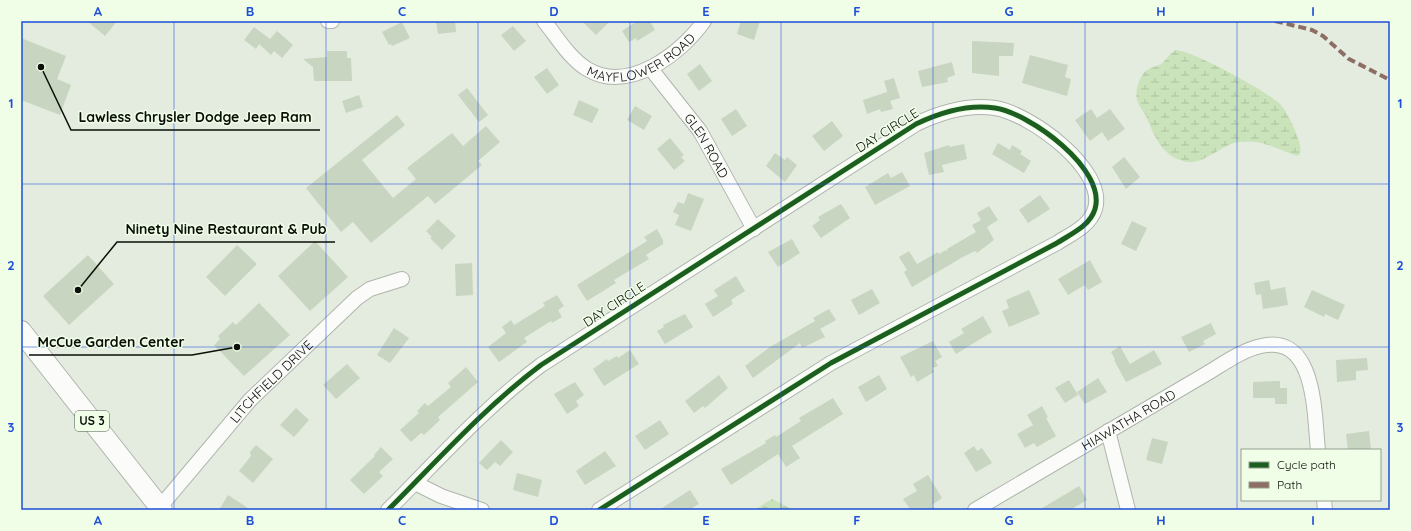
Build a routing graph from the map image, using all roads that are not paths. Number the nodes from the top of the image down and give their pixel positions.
1 (328, 21) edge
2 (332, 21) edge
3 (544, 21) edge
4 (704, 21) edge
5 (651, 69) junction
6 (754, 229) junction
7 (402, 279) dead end
8 (21, 332) edge
9 (1108, 431) junction
10 (1318, 449) edge
11 (415, 483) junction
12 (161, 509) edge
13 (388, 510) edge
14 (482, 510) edge
15 (599, 510) edge
16 (975, 510) edge
17 (1128, 510) edge

1 - 2 street
3 - 5 street, MAYFLOWER ROAD
4 - 5 street, MAYFLOWER ROAD
5 - 6 street, GLEN ROAD
6 - 11 street, DAY CIRCLE
6 - 15 street, DAY CIRCLE
7 - 12 street, LITCHFIELD DRIVE
8 - 12 highway, US 3
9 - 10 street, HIAWATHA ROAD
9 - 16 street, HIAWATHA ROAD
9 - 17 street
11 - 13 street, DAY CIRCLE
11 - 14 street

